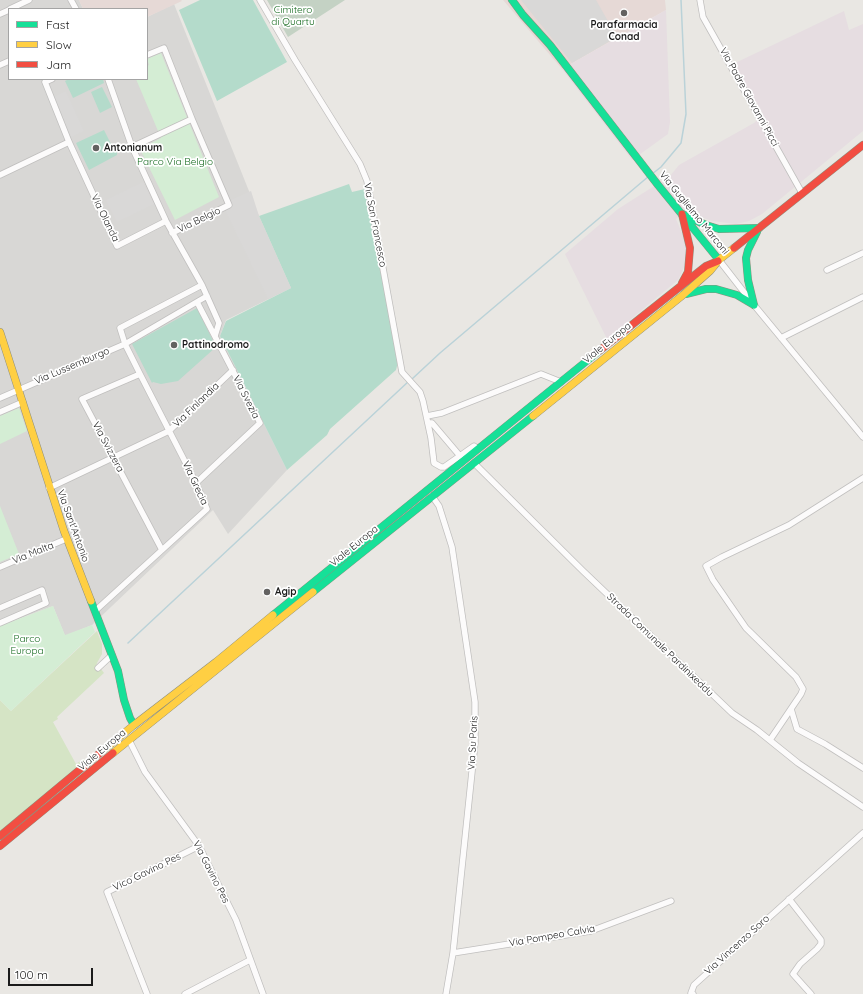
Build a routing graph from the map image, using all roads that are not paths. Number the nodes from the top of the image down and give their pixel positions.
1 (29, 0) edge
2 (260, 0) edge
3 (512, 0) edge
4 (700, 0) edge
5 (12, 8) edge
6 (148, 55) edge
7 (50, 80) edge
8 (108, 80) edge
9 (192, 119) junction
10 (69, 142) junction
11 (863, 145) edge
12 (132, 147) junction
13 (0, 176) edge
14 (802, 193) junction
15 (682, 214) junction
16 (166, 221) junction
17 (760, 228) junction
18 (172, 233) junction
19 (863, 253) edge
20 (719, 260) junction
21 (827, 270) dead end
22 (202, 284) junction
23 (680, 286) junction
24 (683, 294) junction
25 (207, 296) junction
26 (863, 297) edge
27 (197, 302) junction
28 (754, 305) junction
29 (0, 332) edge
30 (215, 336) junction
31 (781, 338) junction
32 (125, 344) junction
33 (232, 370) junction
34 (140, 374) junction
35 (561, 382) junction
36 (19, 389) junction
37 (0, 398) edge
38 (23, 402) junction
39 (0, 412) edge
40 (427, 416) junction
41 (428, 422) junction
42 (169, 431) junction
43 (863, 437) edge
44 (478, 449) junction
45 (460, 456) junction
46 (114, 457) junction
47 (474, 463) junction
48 (863, 478) edge
49 (196, 483) junction
50 (49, 488) junction
51 (432, 496) junction
52 (66, 539) junction
53 (162, 550) junction
54 (0, 566) edge
55 (0, 608) edge
56 (95, 611) junction
57 (0, 622) edge
58 (112, 655) junction
59 (98, 668) dead end
60 (791, 709) junction
61 (134, 725) junction
62 (129, 740) junction
63 (770, 740) junction
64 (863, 768) edge
65 (863, 807) edge
66 (863, 833) edge
67 (0, 836) edge
68 (0, 846) edge
69 (199, 846) junction
70 (789, 899) junction
71 (671, 901) dead end
72 (453, 953) junction
73 (250, 960) junction
74 (147, 994) edge
75 (185, 994) edge
76 (263, 994) edge
77 (446, 994) edge
78 (693, 994) edge
79 (811, 994) edge

1 - 5 street
2 - 40 street, Via San Francesco
3 - 15 main road, Via Guglielmo Marconi
4 - 14 street, Via Padre Giovanni Picci
6 - 9 street, Via Belgio
7 - 10 street, Via Olanda
8 - 12 street
9 - 12 street
9 - 18 street, Via Belgio
10 - 13 street
10 - 16 street, Via Olanda
11 - 14 main road, Viale Europa
12 - 16 street
14 - 17 main road, Viale Europa
15 - 17 main road
15 - 20 main road, Via Guglielmo Marconi
15 - 23 main road
16 - 18 street
17 - 20 main road, Viale Europa
17 - 28 main road
18 - 22 street
19 - 21 street
20 - 23 main road, Viale Europa
20 - 24 main road, Viale Europa
20 - 28 street, Via Guglielmo Marconi
22 - 25 street
22 - 32 street
23 - 35 main road, Viale Europa
24 - 28 main road
24 - 47 main road, Viale Europa
25 - 27 street, Via Lussemburgo
25 - 30 street
26 - 31 street
27 - 30 street, Via Svezia
27 - 32 street, Via Lussemburgo
28 - 31 street, Via Guglielmo Marconi
29 - 36 main road, Via Sant'Antonio
30 - 33 street, Via Svezia
31 - 43 street, Via Guglielmo Marconi
32 - 34 street, Via Grecia
32 - 36 street, Via Lussemburgo
33 - 42 street, Via Finlandia
33 - 49 street, Via Svezia
34 - 42 street, Via Grecia
34 - 46 street, Via Svizzera
35 - 40 street
35 - 44 main road, Viale Europa
36 - 37 street, Via Lussemburgo
36 - 38 main road, Via Sant'Antonio
38 - 39 street
38 - 50 main road, Via Sant'Antonio
40 - 41 street, Via San Francesco
41 - 45 street
41 - 45 street, Via San Francesco
42 - 46 street, Via Finlandia
42 - 49 street, Via Grecia
44 - 45 street, Via San Francesco
44 - 61 main road, Viale Europa
46 - 50 street, Via Finlandia
46 - 53 street, Via Svizzera
47 - 51 main road, Viale Europa
47 - 63 street, Strada Comunale Pardinixeddu
48 - 60 street
49 - 53 street, Via Grecia
50 - 52 main road, Via Sant'Antonio
51 - 62 main road, Viale Europa
51 - 72 street, Via Su Paris
52 - 54 street, Via Malta
52 - 56 main road, Via Sant'Antonio
53 - 56 street, Via Grecia
55 - 57 street
56 - 58 main road, Via Sant'Antonio
58 - 59 street
58 - 61 main road, Via Sant'Antonio
60 - 63 street
60 - 64 street
61 - 67 main road, Viale Europa
62 - 68 main road, Viale Europa
62 - 69 street, Via Gavino Pes
63 - 65 street, Strada Comunale Pardinixeddu
66 - 70 street, Via Vincenzo Soro
69 - 73 street, Via Gavino Pes
69 - 74 street, Vico Gavino Pes
70 - 78 street, Via Vincenzo Soro
70 - 79 street
71 - 72 street, Via Pompeo Calvia
72 - 77 street, Via Su Paris
73 - 75 street
73 - 76 street, Via Gavino Pes

